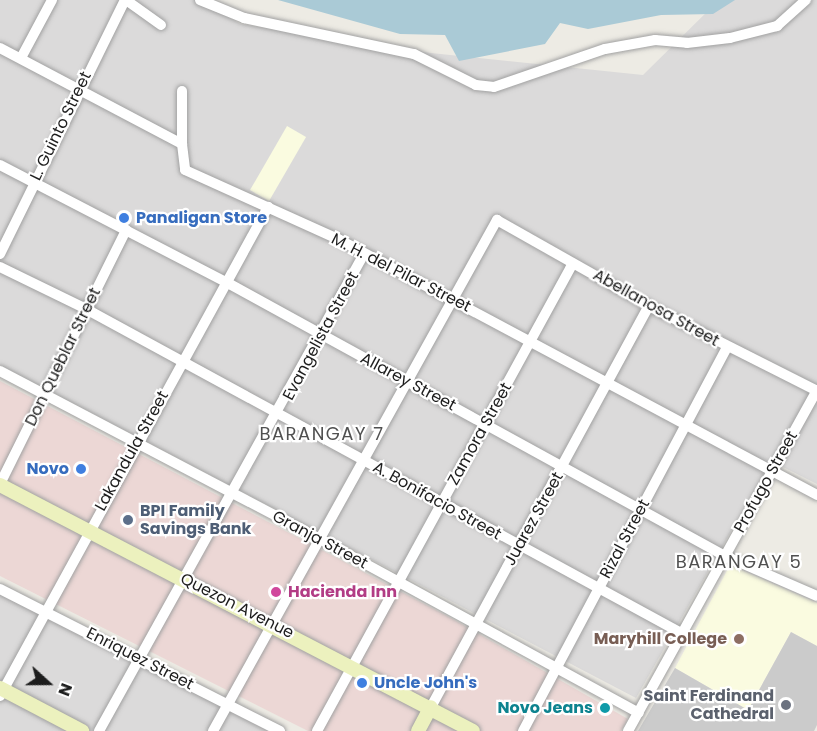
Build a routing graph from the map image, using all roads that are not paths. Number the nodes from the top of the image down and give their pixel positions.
1 (50, 0) edge
2 (126, 0) edge
3 (200, 0) edge
4 (806, 0) edge
5 (161, 26) dead end
6 (0, 48) edge
7 (21, 58) junction
8 (78, 89) junction
9 (182, 91) dead end
10 (182, 144) junction
11 (0, 165) edge
12 (34, 183) junction
13 (268, 207) junction
14 (126, 230) junction
15 (0, 254) edge
16 (364, 254) junction
17 (573, 262) junction
18 (0, 267) edge
19 (226, 282) junction
20 (455, 300) junction
21 (649, 306) junction
22 (86, 309) junction
23 (322, 337) junction
24 (532, 341) junction
25 (727, 347) junction
26 (182, 361) junction
27 (0, 371) edge
28 (407, 382) junction
29 (609, 384) junction
30 (817, 391) edge
31 (44, 394) junction
32 (278, 414) junction
33 (486, 423) junction
34 (686, 425) junction
35 (136, 443) junction
36 (363, 461) junction
37 (562, 468) junction
38 (771, 471) junction
39 (0, 484) edge
40 (234, 495) junction
41 (817, 495) edge
42 (441, 502) junction
43 (640, 511) junction
44 (88, 530) junction
45 (320, 539) junction
46 (519, 545) junction
47 (725, 556) junction
48 (185, 579) junction
49 (398, 582) junction
50 (599, 588) junction
51 (0, 589) edge
52 (817, 596) edge
53 (45, 611) junction
54 (272, 624) junction
55 (475, 625) junction
56 (683, 634) junction
57 (140, 658) junction
58 (351, 665) junction
59 (555, 670) junction
60 (1, 691) edge
61 (229, 705) junction
62 (431, 707) junction
63 (639, 713) junction
64 (82, 731) edge
65 (99, 731) edge
66 (213, 731) edge
67 (280, 731) edge
68 (317, 731) edge
69 (418, 731) edge
70 (473, 731) edge
71 (523, 731) edge
72 (628, 731) edge

1 - 7 street
2 - 5 street
2 - 8 street, L. Guinto Street
3 - 4 street
6 - 7 street
7 - 8 street
8 - 10 street
8 - 12 street, L. Guinto Street
9 - 10 street
10 - 13 street, M. H. del Pilar Street
11 - 12 street, Allarey Street
12 - 14 street, Allarey Street
12 - 15 street, L. Guinto Street
13 - 16 street, M. H. del Pilar Street
13 - 19 street, Lakandula Street
14 - 19 street, Allarey Street
14 - 22 street, Don Queblar Street
16 - 20 street, M. H. del Pilar Street
16 - 23 street, Evangelista Street
17 - 20 street, Abellanosa Street
17 - 21 street, Abellanosa Street
17 - 24 street, Zamora Street
18 - 22 street, A. Bonifacio Street
19 - 23 street, Allarey Street
19 - 26 street, Lakandula Street
20 - 24 street, M. H. del Pilar Street
20 - 28 street
21 - 25 street, Abellanosa Street
21 - 29 street, Juarez Street
22 - 26 street, A. Bonifacio Street
22 - 31 street, Don Queblar Street
23 - 28 street, Allarey Street
23 - 32 street, Evangelista Street
24 - 29 street, M. H. del Pilar Street
24 - 33 street, Zamora Street
25 - 30 street, Abellanosa Street
25 - 34 street, Rizal Street
26 - 32 street, A. Bonifacio Street
26 - 35 street, Lakandula Street
27 - 31 street, Granja Street
28 - 33 street, Allarey Street
28 - 36 street
29 - 34 street, M. H. del Pilar Street
29 - 37 street, Juarez Street
30 - 38 street, Profugo Street
31 - 35 street, Granja Street
31 - 39 street, Don Queblar Street
32 - 36 street, A. Bonifacio Street
32 - 40 street, Evangelista Street
33 - 37 street, Allarey Street
33 - 42 street, Zamora Street
34 - 38 street, M. H. del Pilar Street
34 - 43 street, Rizal Street
35 - 40 street, Granja Street
35 - 44 street, Lakandula Street
36 - 42 street, A. Bonifacio Street
36 - 45 street
37 - 43 street, Allarey Street
37 - 46 street, Juarez Street
38 - 41 street, M. H. del Pilar Street
38 - 47 street, Profugo Street
39 - 44 main road, Quezon Avenue
40 - 45 street, Granja Street
40 - 48 street, Evangelista Street
42 - 46 street, A. Bonifacio Street
42 - 49 street, Zamora Street
43 - 47 street, Allarey Street
43 - 50 street, Rizal Street
44 - 48 main road, Quezon Avenue
44 - 53 street, Lakandula Street
45 - 49 street, Granja Street
45 - 54 street
46 - 50 street, A. Bonifacio Street
46 - 55 street, Juarez Street
47 - 52 street, Allarey Street
47 - 56 street, Profugo Street
48 - 54 main road, Quezon Avenue
48 - 57 street, Evangelista Street
49 - 55 street, Granja Street
49 - 58 street, Zamora Street
50 - 56 street, A. Bonifacio Street
50 - 59 street, Rizal Street
51 - 53 street, Enriquez Street
53 - 57 street, Enriquez Street
53 - 60 street, Lakandula Street
54 - 58 main road, Quezon Avenue
54 - 61 street
55 - 59 street, Granja Street
55 - 62 street, Juarez Street
56 - 63 street, Profugo Street
57 - 61 street, Enriquez Street
57 - 65 street, Evangelista Street
58 - 62 main road, Quezon Avenue
58 - 68 street, Zamora Street
59 - 63 street, Granja Street
59 - 71 street, Rizal Street
60 - 64 main road
61 - 66 street
61 - 67 street, Enriquez Street
62 - 69 main road, Juarez Street
62 - 70 main road, Quezon Avenue
63 - 72 street, Profugo Street

